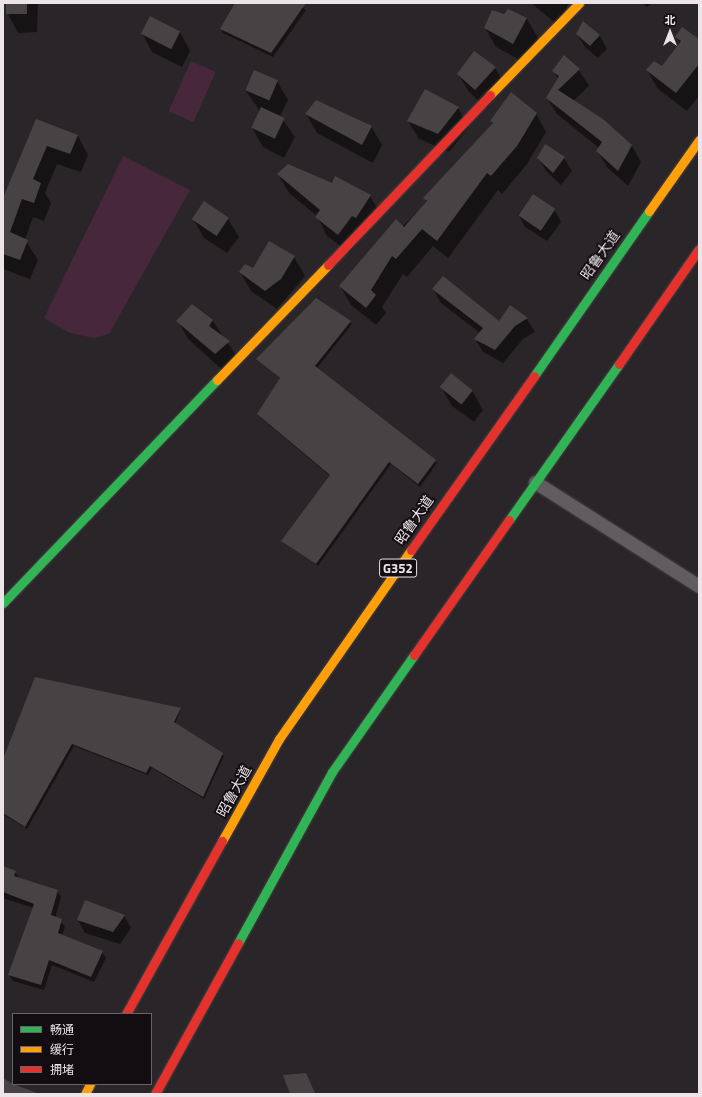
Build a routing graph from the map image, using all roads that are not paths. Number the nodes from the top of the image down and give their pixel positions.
1 (579, 3) edge
2 (699, 140) edge
3 (699, 248) edge
4 (535, 482) junction
5 (699, 586) edge
6 (3, 603) edge
7 (127, 1013) edge
8 (90, 1085) edge
9 (85, 1094) edge
10 (155, 1094) edge

1 - 6 main road
2 - 7 main road, 昭鲁大道 / G352
3 - 4 main road
4 - 5 street
4 - 10 main road
8 - 9 main road

